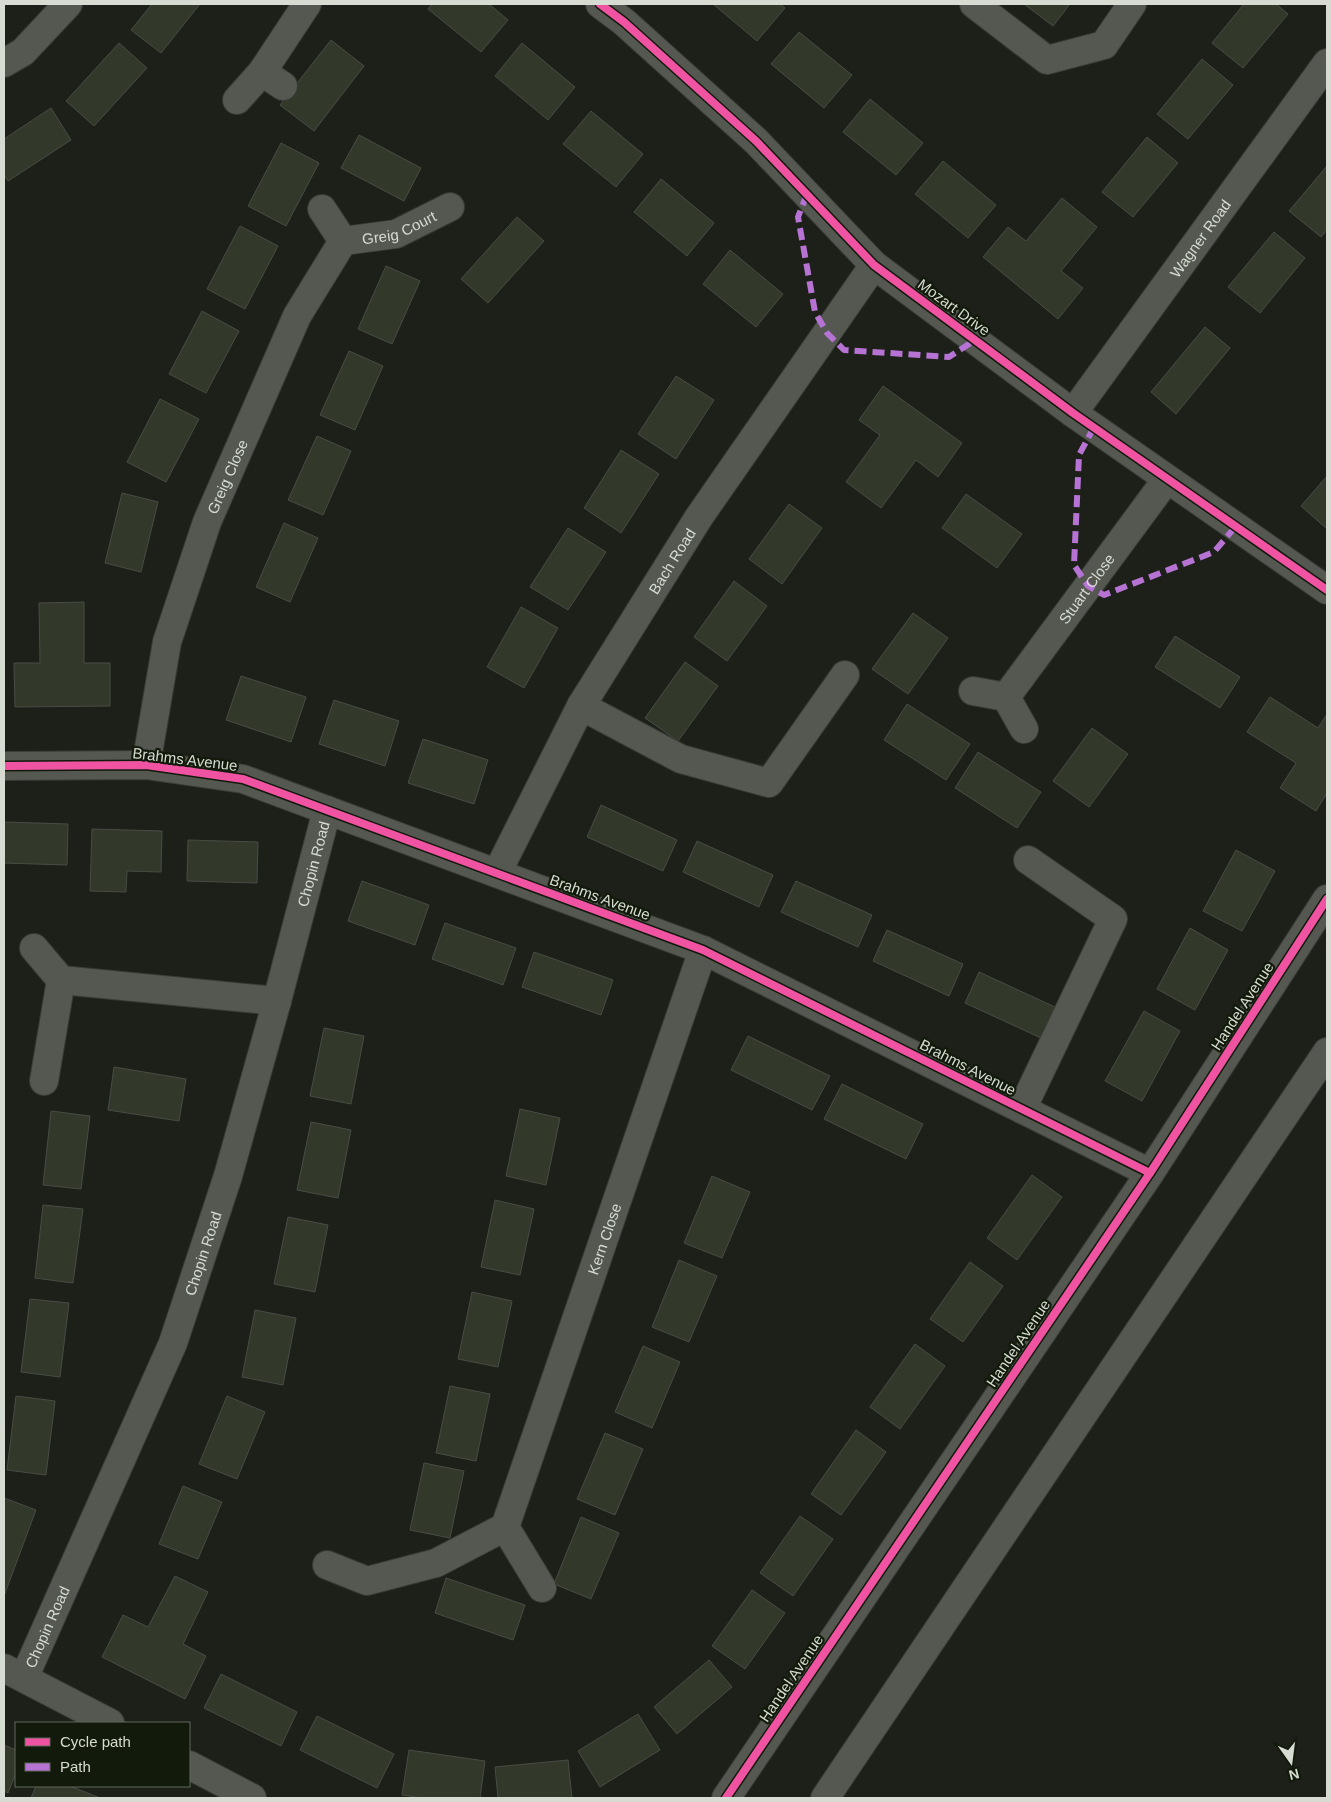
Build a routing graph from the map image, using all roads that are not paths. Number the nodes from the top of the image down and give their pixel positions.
1 (68, 4) edge
2 (307, 4) edge
3 (600, 4) edge
4 (974, 4) edge
5 (1132, 4) edge
6 (630, 13) edge
7 (4, 63) edge
8 (1327, 64) edge
9 (237, 100) dead end
10 (450, 207) dead end
11 (322, 208) dead end
12 (343, 241) junction
13 (874, 266) junction
14 (1073, 413) junction
15 (1166, 479) junction
16 (1327, 590) edge
17 (845, 675) dead end
18 (973, 691) dead end
19 (1006, 697) junction
20 (581, 706) junction
21 (1024, 729) dead end
22 (146, 765) junction
23 (4, 766) edge
24 (327, 810) junction
25 (1028, 860) dead end
26 (497, 873) junction
27 (1327, 899) edge
28 (34, 948) dead end
29 (703, 950) junction
30 (61, 980) junction
31 (277, 1001) junction
32 (1327, 1052) edge
33 (44, 1081) dead end
34 (1022, 1109) junction
35 (1150, 1173) junction
36 (505, 1527) junction
37 (327, 1565) dead end
38 (542, 1588) dead end
39 (14, 1673) edge
40 (108, 1722) edge
41 (190, 1766) edge
42 (252, 1798) edge
43 (726, 1798) edge
44 (824, 1798) edge

1 - 7 street
2 - 9 street
3 - 6 street, Mozart Drive
4 - 5 street
6 - 13 street, Mozart Drive
8 - 14 street, Wagner Road
10 - 12 street, Greig Court
11 - 12 street
12 - 22 street, Greig Close
13 - 14 street, Mozart Drive
13 - 20 street, Bach Road
14 - 15 street, Mozart Drive
15 - 16 street, Mozart Drive
15 - 19 street, Stuart Close
17 - 20 street
18 - 19 street
19 - 21 street
20 - 26 street, Bach Road
22 - 23 street, Brahms Avenue
22 - 24 street, Brahms Avenue
24 - 26 street, Brahms Avenue
24 - 31 street, Chopin Road
25 - 34 street
26 - 29 street, Brahms Avenue
27 - 35 street, Handel Avenue
28 - 30 street
29 - 34 street, Brahms Avenue
29 - 36 street, Kern Close
30 - 31 street
30 - 33 street
31 - 39 street, Chopin Road
32 - 44 street
34 - 35 street, Brahms Avenue
35 - 43 street, Handel Avenue
36 - 37 street
36 - 38 street
39 - 40 street
41 - 42 street

